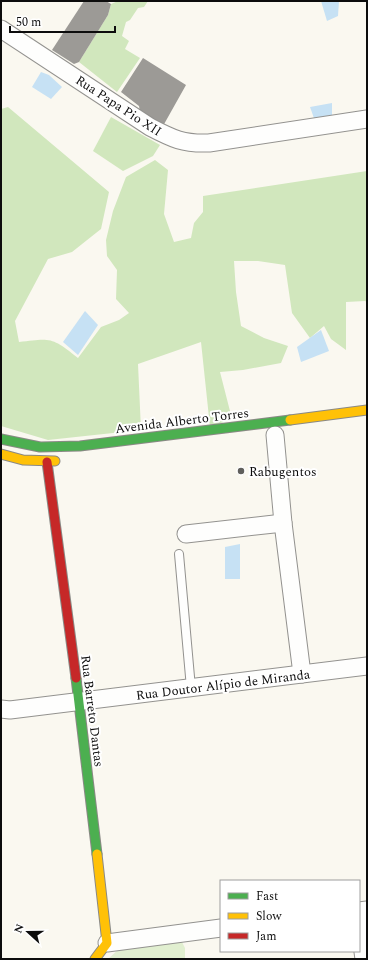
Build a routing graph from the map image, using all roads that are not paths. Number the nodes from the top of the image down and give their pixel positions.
1 (1, 29) edge
2 (367, 118) edge
3 (367, 410) edge
4 (276, 435) dead end
5 (1, 439) edge
6 (1, 454) edge
7 (62, 460) dead end
8 (46, 462) junction
9 (282, 523) junction
10 (186, 534) dead end
11 (179, 554) dead end
12 (367, 666) edge
13 (302, 674) junction
14 (191, 688) junction
15 (80, 702) junction
16 (1, 709) edge
17 (220, 928) edge
18 (360, 930) edge
19 (107, 943) junction
20 (95, 959) edge
21 (364, 959) edge

1 - 2 street, Rua Papa Pio XII
3 - 5 street, Avenida Alberto Torres
4 - 9 street
6 - 8 street
7 - 8 street
8 - 15 street, Rua Barreto Dantas
9 - 10 street
9 - 13 street
11 - 14 lane
12 - 13 street, Rua Doutor Alípio de Miranda
13 - 14 street, Rua Doutor Alípio de Miranda
14 - 15 street, Rua Doutor Alípio de Miranda
15 - 16 street, Rua Doutor Alípio de Miranda
15 - 19 street, Rua Barreto Dantas
17 - 19 street
18 - 21 street
19 - 20 street

